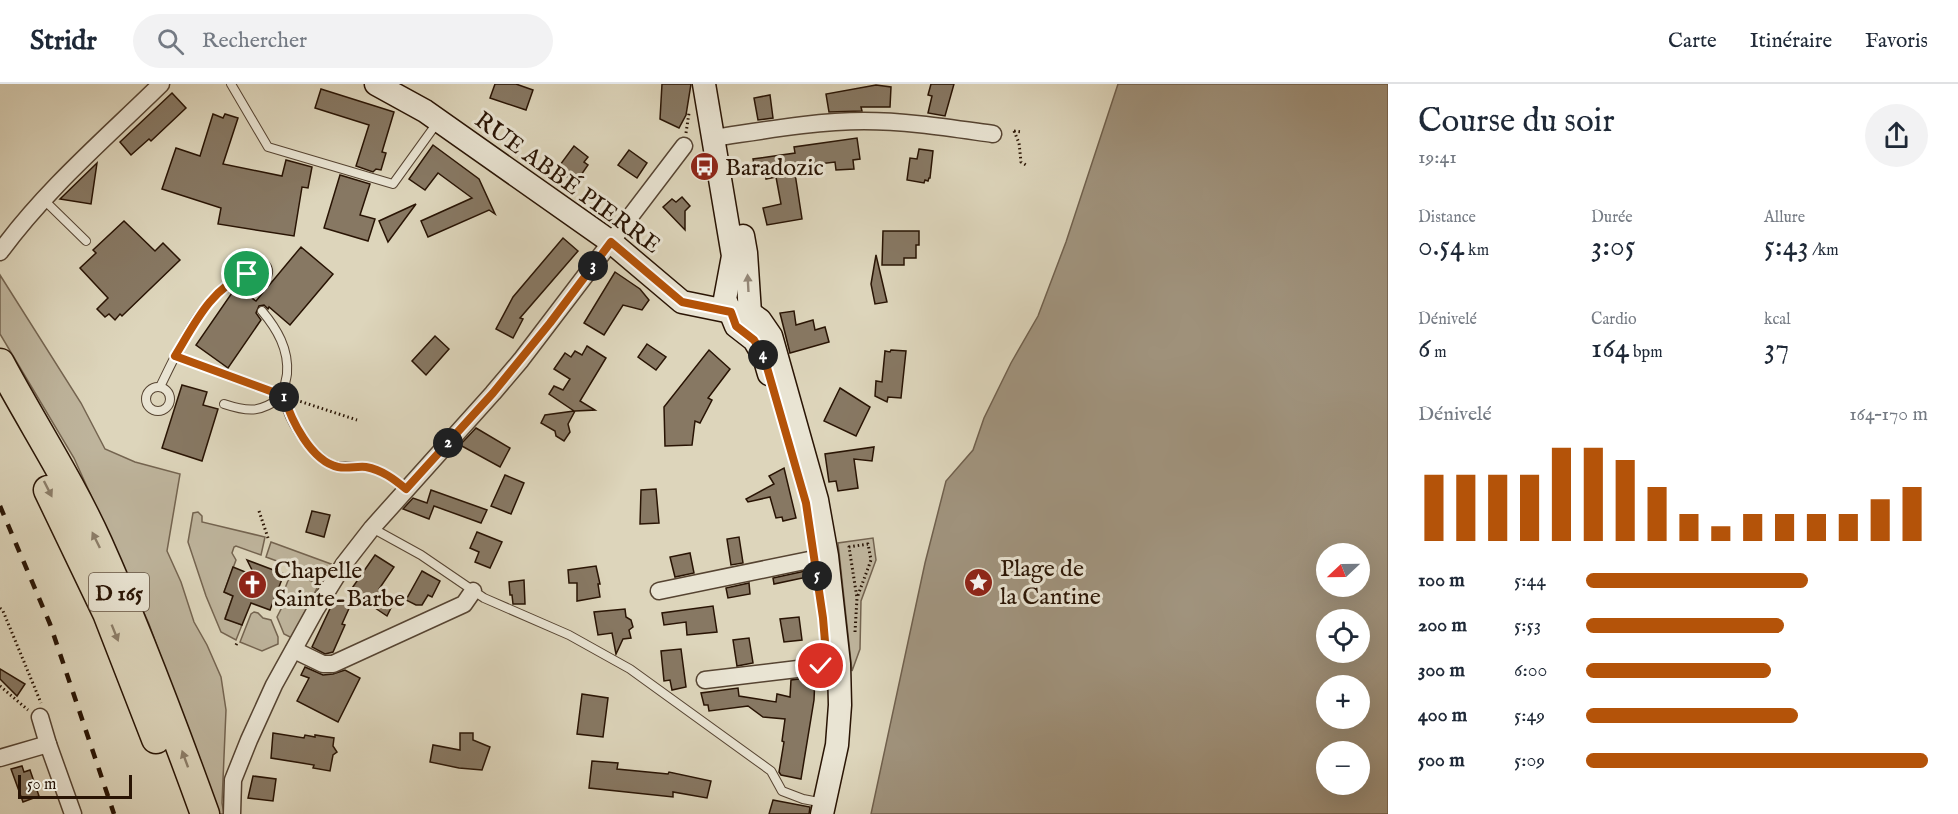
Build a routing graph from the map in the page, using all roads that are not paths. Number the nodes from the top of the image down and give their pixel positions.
1 (162, 84) edge
2 (231, 84) edge
3 (376, 84) edge
4 (704, 84) edge
5 (717, 84) edge
6 (438, 121) junction
7 (993, 134) dead end
8 (719, 137) junction
9 (684, 146) dead end
10 (43, 199) junction
11 (86, 240) dead end
12 (611, 242) junction
13 (0, 252) edge
14 (247, 274) dead end
15 (262, 312) dead end
16 (740, 312) junction
17 (175, 356) junction
18 (2, 378) edge
19 (160, 387) dead end
20 (284, 396) junction
21 (224, 404) dead end
22 (406, 489) junction
23 (372, 528) junction
24 (814, 559) junction
25 (473, 591) junction
26 (659, 591) dead end
27 (294, 650) junction
28 (833, 664) junction
29 (705, 680) dead end
30 (40, 717) road end
31 (48, 744) junction
32 (0, 758) edge
33 (817, 808) edge
34 (73, 814) edge
35 (184, 814) edge
36 (205, 814) edge
37 (232, 814) edge

1 - 10 street
2 - 6 lane
3 - 6 street, RUE ABBÉ PIERRE
4 - 8 street
5 - 8 street
6 - 12 street, RUE ABBÉ PIERRE
7 - 8 street
8 - 16 street
9 - 12 street
10 - 11 lane
10 - 13 street
12 - 16 street, RUE ABBÉ PIERRE
12 - 22 street
14 - 17 lane
15 - 20 lane
16 - 24 street
16 - 28 street
17 - 19 lane
17 - 20 lane
18 -> 35 highway, D 165
36 -> 18 highway, D 165
20 - 21 lane
20 - 22 lane
22 - 23 street
23 - 25 lane
23 - 27 street
24 - 26 street
24 - 28 street
25 - 27 street
25 - 33 lane
27 - 37 street
28 - 29 street
28 - 33 street
30 - 31 street
31 - 32 street
31 - 34 street

